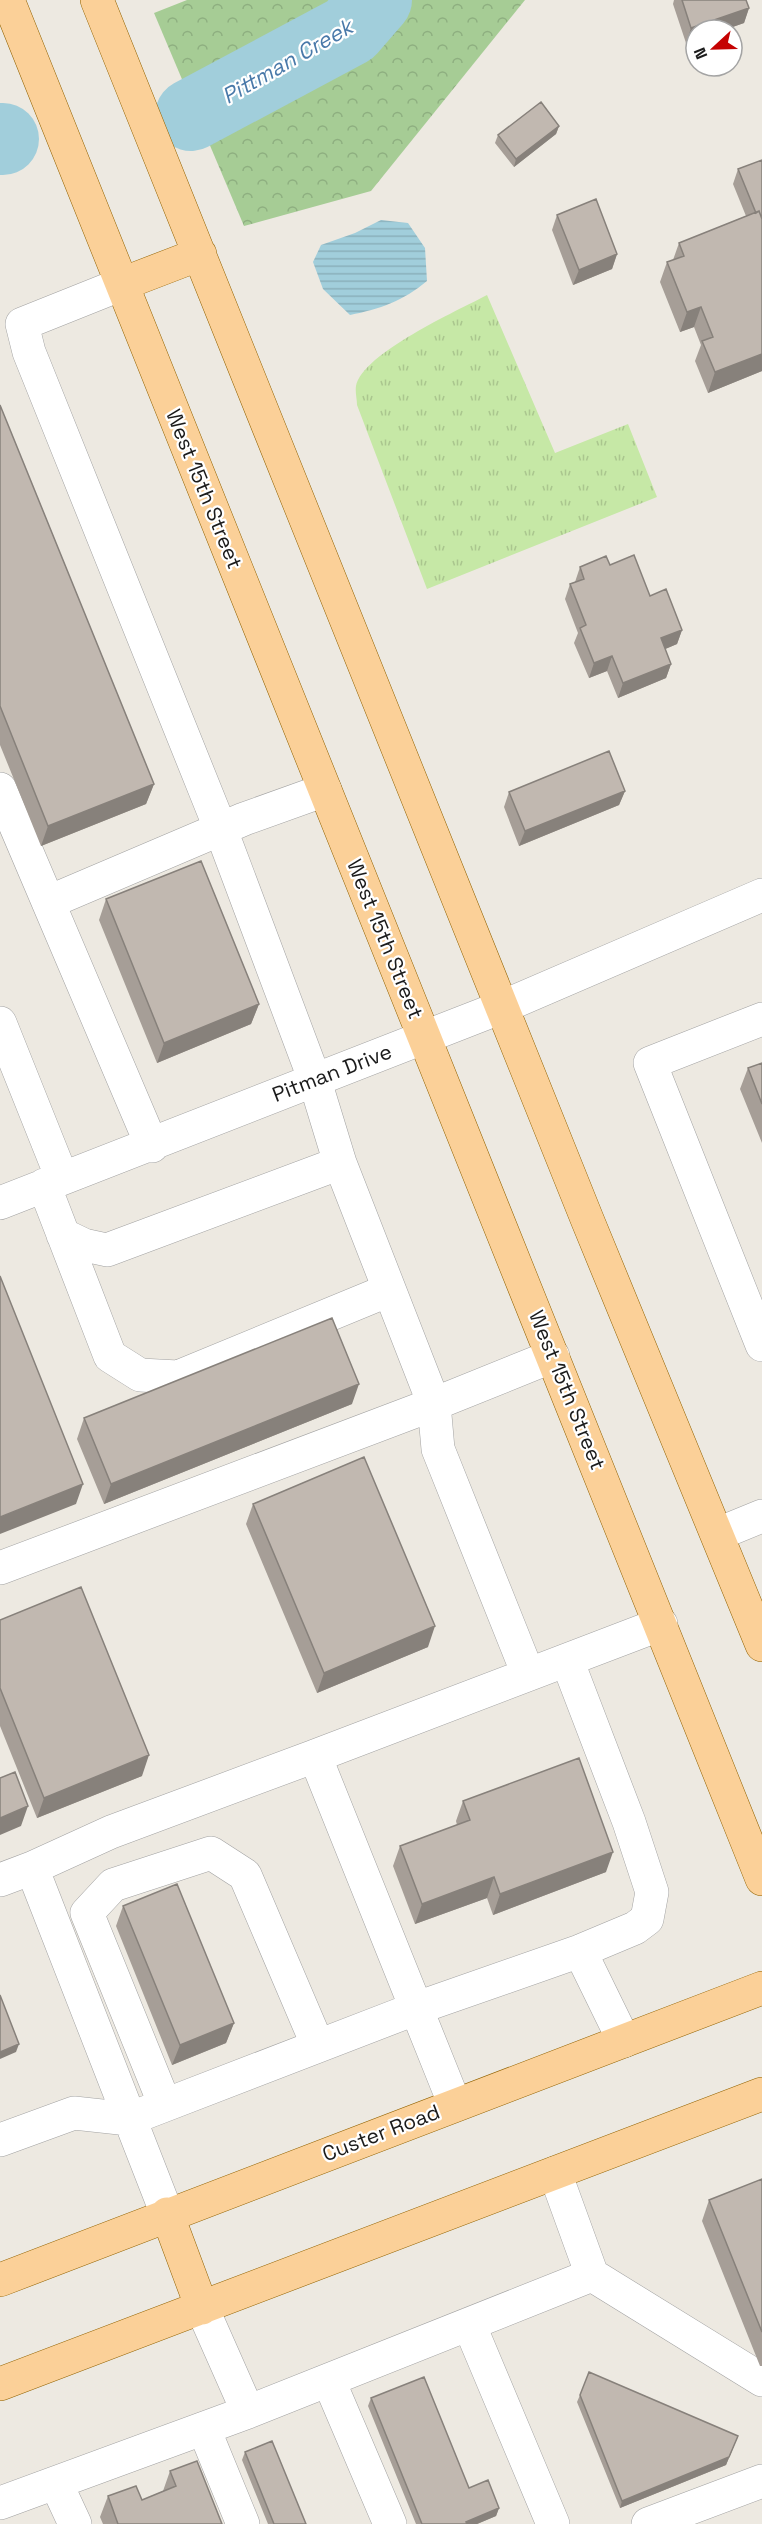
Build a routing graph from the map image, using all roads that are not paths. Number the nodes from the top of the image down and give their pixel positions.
1 (8, 0) edge
2 (97, 0) edge
3 (200, 254) junction
4 (122, 284) junction
5 (11, 329) edge
6 (0, 789) edge
7 (325, 790) junction
8 (221, 830) junction
9 (762, 896) edge
10 (49, 902) junction
11 (502, 1007) junction
12 (762, 1019) edge
13 (0, 1023) edge
14 (425, 1038) junction
15 (314, 1078) junction
16 (152, 1146) junction
17 (340, 1163) junction
18 (53, 1181) junction
19 (0, 1203) edge
20 (63, 1235) junction
21 (389, 1290) junction
22 (762, 1345) edge
23 (553, 1356) junction
24 (434, 1404) junction
25 (762, 1516) edge
26 (718, 1534) junction
27 (0, 1568) edge
28 (661, 1624) junction
29 (762, 1646) edge
30 (567, 1660) junction
31 (528, 1674) junction
32 (315, 1756) junction
33 (32, 1868) junction
34 (762, 1879) edge
35 (0, 1880) edge
36 (580, 1951) junction
37 (762, 1988) edge
38 (417, 2008) junction
39 (624, 2041) junction
40 (318, 2046) junction
41 (762, 2094) edge
42 (165, 2105) junction
43 (455, 2105) junction
44 (129, 2119) junction
45 (0, 2140) edge
46 (555, 2173) junction
47 (167, 2214) junction
48 (592, 2275) junction
49 (0, 2280) edge
50 (202, 2308) junction
51 (469, 2325) junction
52 (328, 2380) junction
53 (762, 2380) edge
54 (0, 2384) edge
55 (248, 2412) junction
56 (204, 2428) junction
57 (762, 2481) edge
58 (56, 2483) junction
59 (0, 2503) edge
60 (75, 2524) edge
61 (243, 2524) edge
62 (390, 2524) edge
63 (553, 2524) edge
64 (648, 2524) edge

1 - 4 main road, West 15th Street
2 - 3 main road
3 - 4 main road
3 - 11 main road
4 - 5 street
4 - 7 main road, West 15th Street
5 - 8 street
6 - 10 street
7 - 8 street
7 - 14 main road, West 15th Street
8 - 10 street
8 - 15 street
9 - 11 street, Pitman Drive
10 - 16 street
11 - 14 street, Pitman Drive
11 - 26 main road
12 - 22 street
13 - 18 street
14 - 15 street, Pitman Drive
14 - 23 main road, West 15th Street
15 - 16 street, Pitman Drive
15 - 17 street
16 - 18 street, Pitman Drive
17 - 20 street
17 - 21 street
18 - 19 street, Pitman Drive
18 - 20 street
20 - 21 street
21 - 24 street
23 - 24 street
23 - 28 main road, West 15th Street
24 - 27 street
24 - 31 street
25 - 26 street
26 - 29 main road
28 - 30 street
28 - 34 main road, West 15th Street
30 - 31 street
30 - 36 street
31 - 32 street
32 - 33 street
32 - 38 street
33 - 35 street
33 - 44 street
36 - 38 street
36 - 39 street
37 - 39 main road, Custer Road
38 - 40 street
38 - 43 street
39 - 43 main road, Custer Road
40 - 42 street
40 - 42 street
41 - 46 main road
42 - 44 street
43 - 47 main road, Custer Road
44 - 45 street
44 - 47 street
46 - 48 street
46 - 50 main road
47 - 49 main road, Custer Road
47 - 50 main road
48 - 51 street
48 - 53 street
50 - 54 main road
50 - 55 street
51 - 52 street
51 - 63 street
52 - 55 street
52 - 62 street
55 - 56 street
56 - 58 street
56 - 61 street
57 - 64 street
58 - 59 street
58 - 60 street

